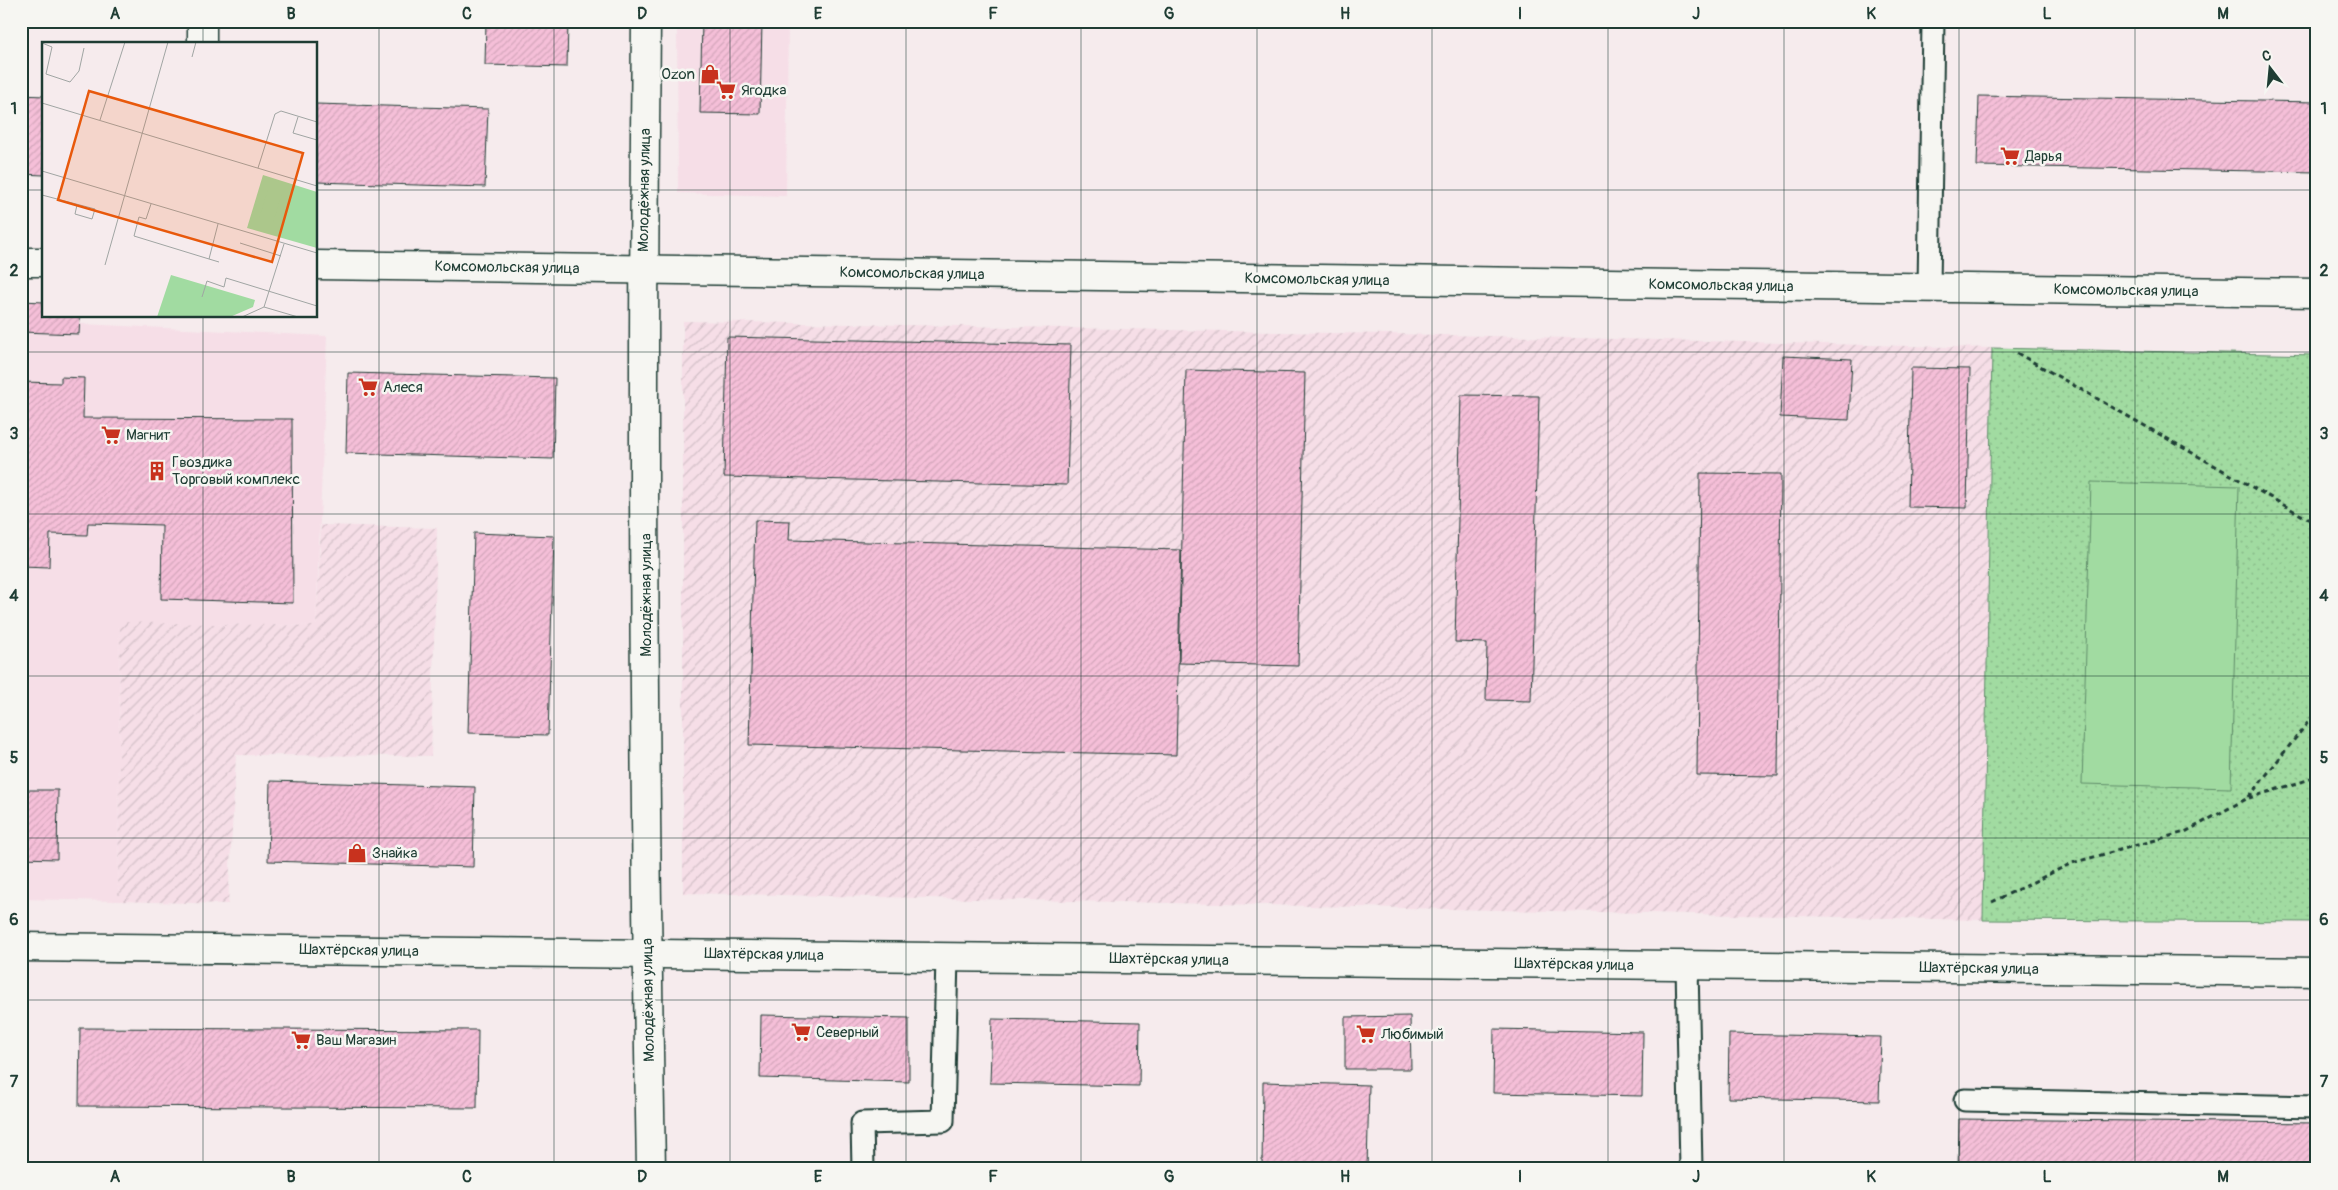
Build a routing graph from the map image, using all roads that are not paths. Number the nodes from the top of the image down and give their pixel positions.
1 (202, 21) edge
2 (646, 21) edge
3 (1933, 21) edge
4 (202, 42) edge
5 (21, 262) edge
6 (42, 262) edge
7 (318, 265) edge
8 (643, 269) junction
9 (1929, 288) junction
10 (2317, 293) edge
11 (21, 947) edge
12 (647, 953) junction
13 (948, 957) junction
14 (1687, 965) junction
15 (2317, 972) edge
16 (1965, 1100) dead end
17 (2317, 1107) edge
18 (651, 1169) edge
19 (863, 1169) edge
20 (1691, 1169) edge

1 - 4 street
2 - 8 street, Молодёжная улица
3 - 9 lane
5 - 6 street
7 - 8 street, Комсомольская улица
8 - 9 street, Комсомольская улица
8 - 12 street, Молодёжная улица
9 - 10 street, Комсомольская улица
11 - 12 street, Шахтёрская улица
12 - 13 street, Шахтёрская улица
12 - 18 street, Молодёжная улица
13 - 14 street, Шахтёрская улица
13 - 19 lane
14 - 15 street, Шахтёрская улица
14 - 20 lane
16 - 17 lane

